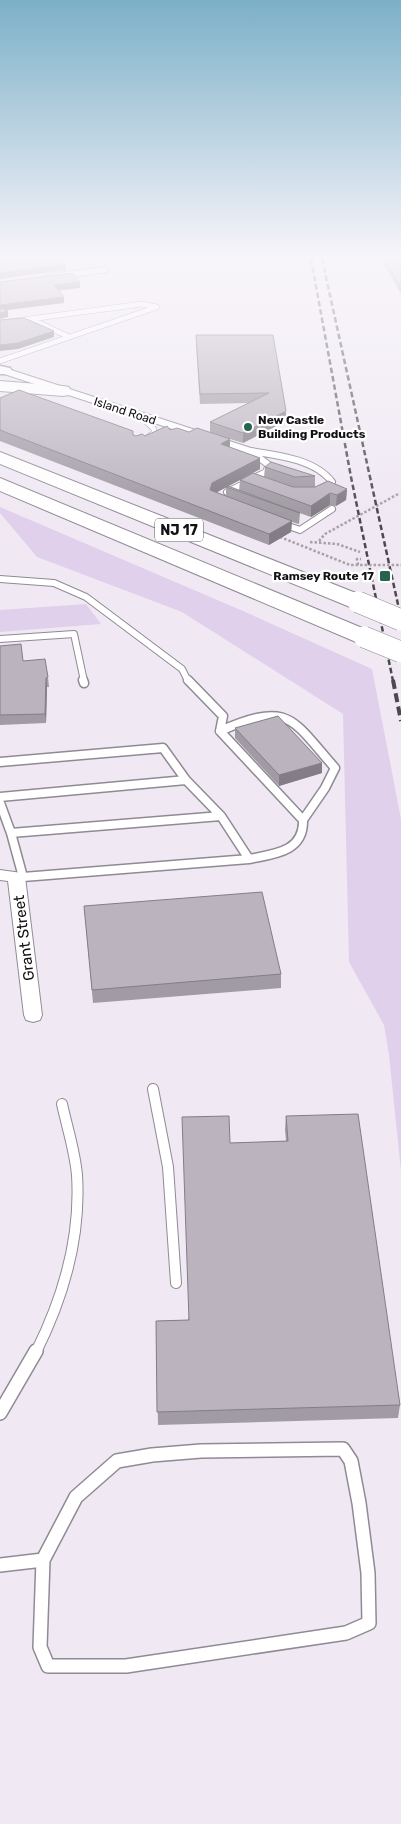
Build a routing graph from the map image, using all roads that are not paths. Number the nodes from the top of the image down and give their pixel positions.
1 (55, 344) edge
2 (1, 372) edge
3 (63, 391) joint
4 (139, 415) junction
5 (137, 443) edge
6 (0, 451) edge
7 (250, 451) junction
8 (0, 458) edge
9 (252, 479) junction
10 (332, 482) junction
11 (0, 484) edge
12 (74, 488) junction
13 (0, 492) edge
14 (331, 494) edge
15 (236, 495) edge
16 (332, 508) edge
17 (300, 518) edge
18 (269, 519) edge
19 (86, 520) junction
20 (313, 523) junction
21 (0, 580) edge
22 (401, 620) edge
23 (0, 639) edge
24 (401, 652) edge
25 (84, 683) dead end
26 (220, 731) junction
27 (0, 762) edge
28 (186, 780) junction
29 (0, 797) edge
30 (0, 803) edge
31 (221, 816) junction
32 (303, 820) junction
33 (11, 833) junction
34 (249, 860) junction
35 (13, 876) edge
36 (33, 1015) dead end
37 (153, 1089) dead end
38 (62, 1104) dead end
39 (176, 1283) dead end
40 (0, 1413) edge
41 (43, 1560) junction
42 (0, 1565) edge

1 - 2 lane
2 - 3 highway
3 - 4 street, Island Road
4 - 5 lane
4 - 7 street, Island Road
6 - 12 highway
7 - 9 lane
7 - 10 lane
8 - 12 highway, NJ 17
9 - 10 lane
9 - 15 lane
10 - 14 lane
11 - 19 highway, NJ 17
12 - 22 highway, NJ 17, bridge
13 - 19 highway
16 - 20 lane
17 - 20 lane
18 - 20 lane
19 - 24 highway, NJ 17, bridge
21 - 26 lane
23 - 25 lane
26 - 32 lane
26 - 32 lane
27 - 28 lane
28 - 29 lane
28 - 31 lane
30 - 33 lane
31 - 33 lane
31 - 34 lane
32 - 34 lane
33 - 35 lane
34 - 35 lane
35 - 36 street, Grant Street
37 - 39 lane
38 - 40 lane
41 - 41 lane
41 - 42 lane

